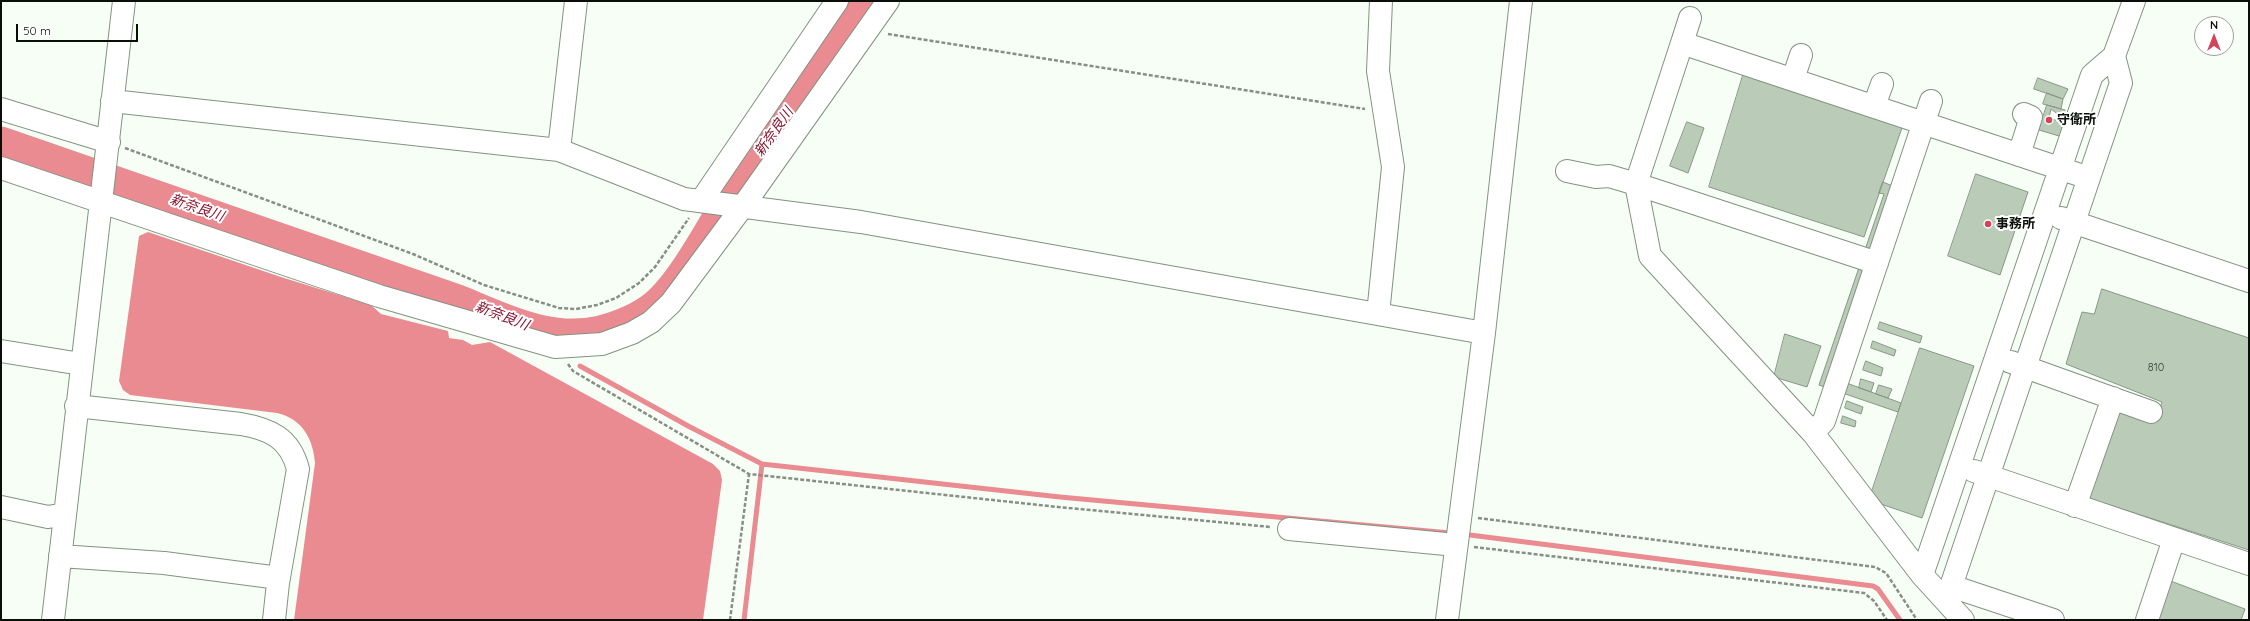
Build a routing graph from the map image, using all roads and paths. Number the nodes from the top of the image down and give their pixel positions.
1 (124, 1) edge
2 (576, 1) edge
3 (837, 1) edge
4 (888, 1) edge
5 (1381, 1) edge
6 (1521, 1) edge
7 (2134, 1) edge
8 (1690, 18) dead end
9 (868, 30) junction
10 (1682, 42) junction
11 (1801, 55) dead end
12 (2114, 56) junction
13 (1793, 80) junction
14 (1882, 84) dead end
15 (112, 100) junction
16 (1931, 101) dead end
17 (1874, 106) junction
18 (1, 109) edge
19 (1386, 112) junction
20 (2024, 114) dead end
21 (1924, 123) junction
22 (108, 146) junction
23 (559, 150) junction
24 (2019, 155) junction
25 (1, 168) edge
26 (2060, 168) junction
27 (1568, 171) dead end
28 (2089, 178) junction
29 (1636, 184) junction
30 (101, 198) junction
31 (704, 202) junction
32 (739, 206) junction
33 (2045, 212) junction
34 (2074, 222) junction
35 (1877, 264) junction
36 (2249, 281) edge
37 (1378, 314) junction
38 (1484, 333) junction
39 (555, 347) junction
40 (1, 351) edge
41 (1996, 356) junction
42 (82, 364) junction
43 (2025, 366) junction
44 (2113, 398) junction
45 (76, 406) junction
46 (2151, 412) dead end
47 (1814, 433) junction
48 (1959, 465) junction
49 (749, 474) junction
50 (1988, 476) junction
51 (2075, 506) junction
52 (1, 507) edge
53 (65, 514) junction
54 (1460, 516) junction
55 (1289, 529) joint
56 (2174, 539) junction
57 (1456, 545) junction
58 (60, 556) junction
59 (2249, 564) edge
60 (1922, 575) junction
61 (279, 578) junction
62 (1948, 593) junction
63 (52, 620) edge
64 (274, 620) edge
65 (730, 620) edge
66 (1447, 620) edge
67 (1887, 620) edge
68 (1918, 620) edge
69 (1963, 620) edge
70 (2053, 620) edge
71 (2148, 620) edge

1 - 15 street
2 - 23 street
3 - 31 street
4 - 9 street
5 - 19 street
6 - 38 street
7 - 12 street
8 - 10 street
9 - 19 path
9 - 32 street
10 - 13 street
10 - 29 street
11 - 13 street
12 - 26 street
12 - 28 street
13 - 17 street
14 - 17 street
15 - 22 street
15 - 23 street
16 - 21 street
17 - 21 street
18 - 22 street
19 - 37 street
20 - 24 street
21 - 24 street
21 - 35 street
22 - 30 street
22 - 31 path
23 - 31 street
24 - 26 street
25 - 30 street
26 - 28 street
26 - 33 street
27 - 29 street
28 - 34 street
29 - 35 street
29 - 47 street
30 - 39 street
30 - 42 street
31 - 32 street
32 - 37 street
32 - 39 street
33 - 34 street
33 - 41 street
34 - 36 street
34 - 43 street
35 - 47 street
37 - 38 street
38 - 54 street
39 - 49 path
40 - 42 street
41 - 43 street
41 - 48 street
42 - 45 street
43 - 44 street
43 - 50 street
44 - 46 street
44 - 51 street
45 - 53 street
45 - 61 street
47 - 60 street
48 - 50 street
48 - 60 street
49 - 55 path
49 - 65 path
50 - 51 street
50 - 62 street
51 - 56 street
52 - 53 street
53 - 58 street
54 - 57 street
54 - 68 path
55 - 57 street
56 - 59 street
56 - 71 street
57 - 66 street
57 - 67 path
58 - 61 street
58 - 63 street
60 - 62 street
61 - 64 street
62 - 69 street
62 - 70 street

